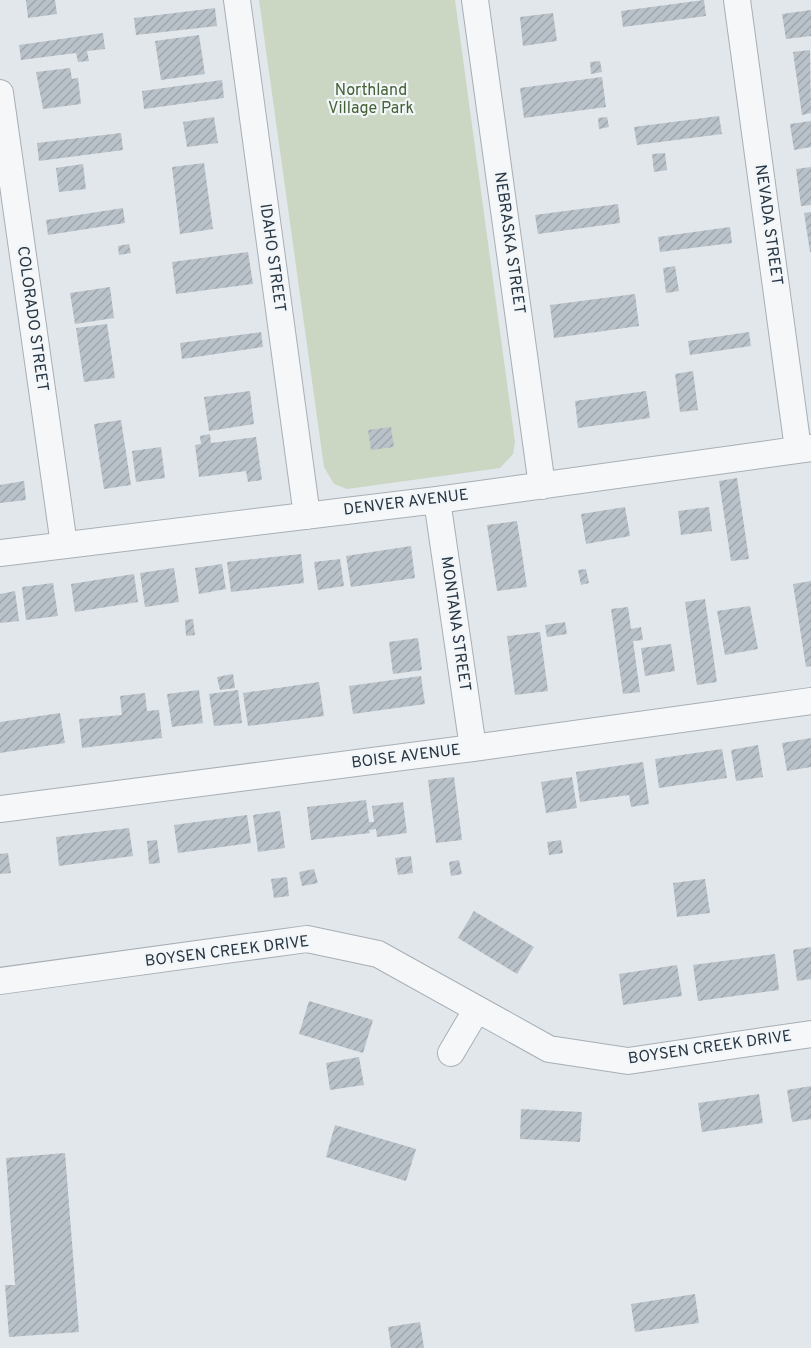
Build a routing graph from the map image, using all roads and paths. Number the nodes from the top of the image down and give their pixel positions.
1 (237, 0) edge
2 (475, 0) edge
3 (737, 0) edge
4 (0, 93) edge
5 (805, 448) edge
6 (542, 486) junction
7 (437, 500) junction
8 (307, 516) junction
9 (63, 544) junction
10 (0, 553) edge
11 (811, 701) edge
12 (472, 748) junction
13 (0, 809) edge
14 (0, 981) edge
15 (477, 1009) junction
16 (811, 1034) edge
17 (451, 1053) dead end

1 - 8 street, IDAHO STREET
2 - 6 street, NEBRASKA STREET
3 - 5 street, NEVADA STREET
4 - 9 street, COLORADO STREET
5 - 6 street, DENVER AVENUE
6 - 7 street, DENVER AVENUE
7 - 8 street, DENVER AVENUE
7 - 12 street, MONTANA STREET
8 - 9 street, DENVER AVENUE
9 - 10 street, DENVER AVENUE
11 - 12 street, BOISE AVENUE
12 - 13 street, BOISE AVENUE
14 - 15 street, BOYSEN CREEK DRIVE
15 - 16 street, BOYSEN CREEK DRIVE
15 - 17 street

